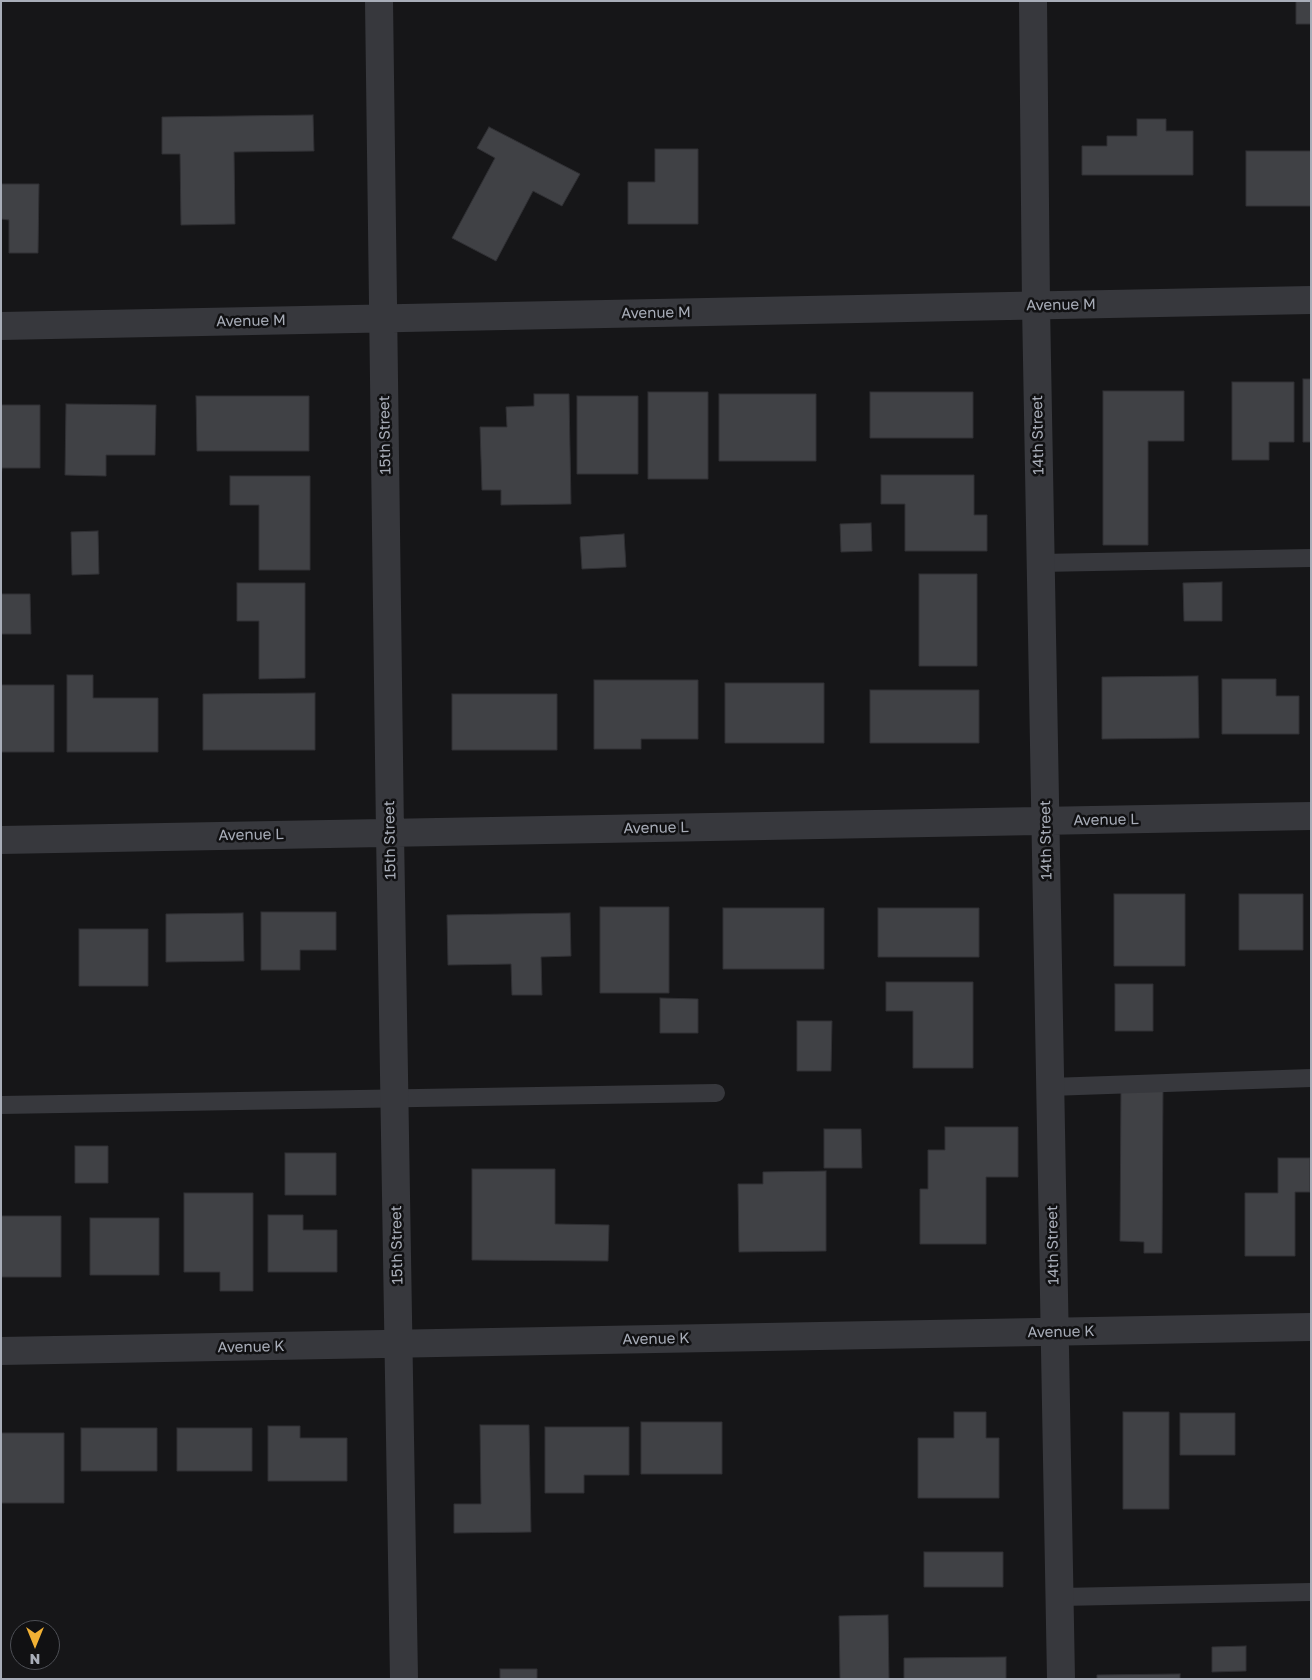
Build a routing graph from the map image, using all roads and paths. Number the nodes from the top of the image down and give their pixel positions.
1 (379, 1) edge
2 (1033, 1) edge
3 (1311, 300) edge
4 (1036, 305) junction
5 (383, 319) junction
6 (1, 326) edge
7 (1311, 558) edge
8 (1040, 563) junction
9 (1311, 816) edge
10 (1045, 821) junction
11 (390, 833) junction
12 (1, 840) edge
13 (1311, 1078) edge
14 (1050, 1087) junction
15 (716, 1093) dead end
16 (395, 1099) junction
17 (1, 1105) edge
18 (1311, 1327) edge
19 (1055, 1332) junction
20 (399, 1344) junction
21 (1, 1351) edge
22 (1311, 1592) edge
23 (1060, 1597) junction
24 (404, 1679) edge
25 (1061, 1679) edge

1 - 5 street, 15th Street
2 - 4 street, 14th Street
3 - 4 street, Avenue M
4 - 5 street, Avenue M
4 - 8 street, 14th Street
5 - 6 street, Avenue M
5 - 11 street, 15th Street
7 - 8 lane
8 - 10 street, 14th Street
9 - 10 street, Avenue L
10 - 11 street, Avenue L
10 - 14 street, 14th Street
11 - 12 street, Avenue L
11 - 16 street, 15th Street
13 - 14 lane
14 - 19 street, 14th Street
15 - 16 lane
16 - 17 lane
16 - 20 street, 15th Street
18 - 19 street, Avenue K
19 - 20 street, Avenue K
19 - 23 street, 14th Street
20 - 21 street, Avenue K
20 - 24 street, 15th Street
22 - 23 lane
23 - 25 street, 14th Street

